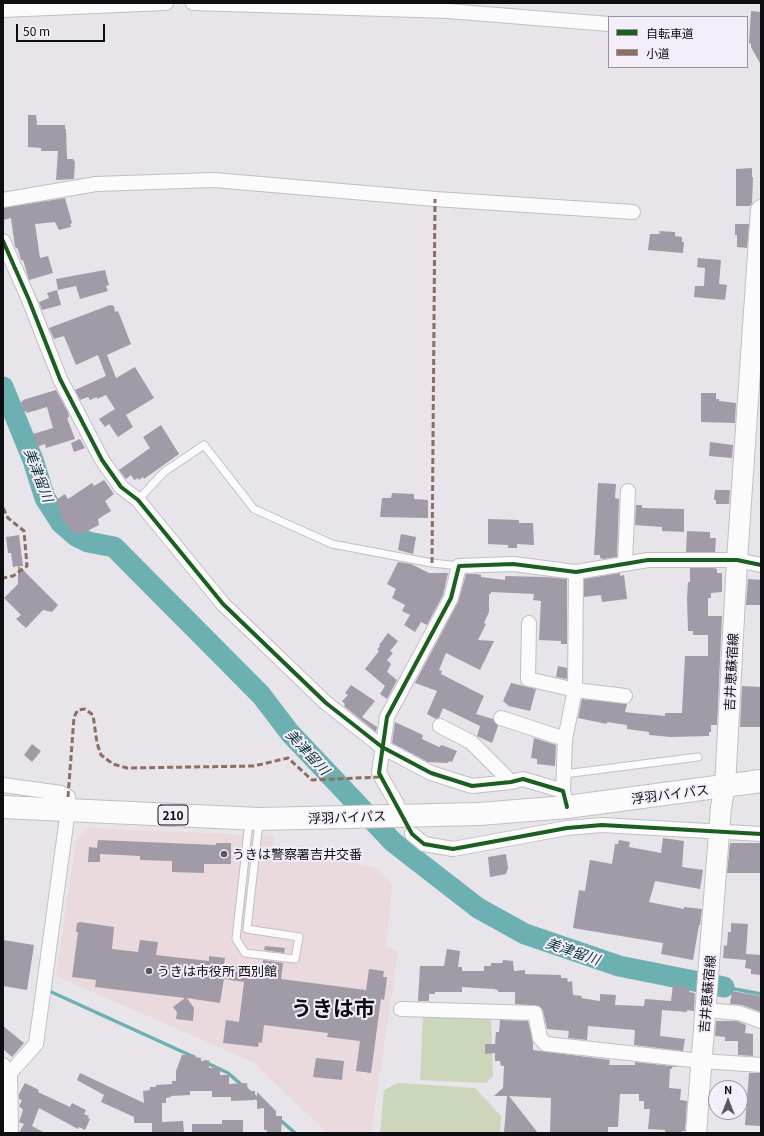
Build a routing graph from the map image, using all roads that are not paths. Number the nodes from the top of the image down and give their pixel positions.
1 (166, 3) edge
2 (193, 3) edge
3 (3, 10) edge
4 (608, 24) edge
5 (3, 200) edge
6 (761, 210) edge
7 (633, 212) dead end
8 (3, 241) edge
9 (628, 491) dead end
10 (138, 500) junction
11 (737, 560) junction
12 (625, 563) junction
13 (761, 565) edge
14 (460, 566) junction
15 (576, 572) junction
16 (529, 623) dead end
17 (575, 690) junction
18 (625, 696) dead end
19 (501, 718) dead end
20 (440, 726) dead end
21 (565, 739) junction
22 (382, 747) junction
23 (698, 757) dead end
24 (564, 774) junction
25 (761, 781) edge
26 (511, 782) junction
27 (3, 785) edge
28 (725, 787) junction
29 (565, 799) junction
30 (3, 807) edge
31 (68, 810) junction
32 (396, 810) junction
33 (254, 819) junction
34 (719, 832) junction
35 (412, 834) dead end
36 (761, 834) edge
37 (705, 1002) junction
38 (401, 1009) dead end
39 (761, 1021) edge
40 (701, 1061) junction
41 (761, 1065) edge
42 (7, 1069) edge
43 (11, 1133) edge
44 (696, 1133) edge

1 - 3 street
2 - 4 street
5 - 7 street
6 - 11 main road, 吉井恵蘇宿線
8 - 10 street
9 - 12 street
10 - 14 lane
10 - 22 street
11 - 12 street
11 - 13 street
11 - 28 main road, 吉井恵蘇宿線
12 - 15 street
14 - 15 street
14 - 22 street
15 - 17 street
16 - 17 street
17 - 18 street
17 - 21 street
19 - 21 street
20 - 26 street
21 - 24 street
22 - 26 street
22 - 32 street
23 - 24 lane
24 - 29 street
25 - 28 highway, 浮羽バイパス / 210
26 - 29 street
27 - 31 street
28 - 29 highway, 浮羽バイパス / 210
28 - 34 main road, 吉井恵蘇宿線
29 - 32 highway, 浮羽バイパス / 210
30 - 31 highway, 浮羽バイパス / 210
31 - 33 highway, 浮羽バイパス / 210
31 - 42 street
32 - 33 highway, 浮羽バイパス / 210
33 - 33 lane
34 - 35 street
34 - 36 street
34 - 37 main road, 吉井恵蘇宿線
37 - 39 street
37 - 40 main road, 吉井恵蘇宿線
38 - 40 street
40 - 41 street
40 - 44 main road, 吉井恵蘇宿線
42 - 43 street

